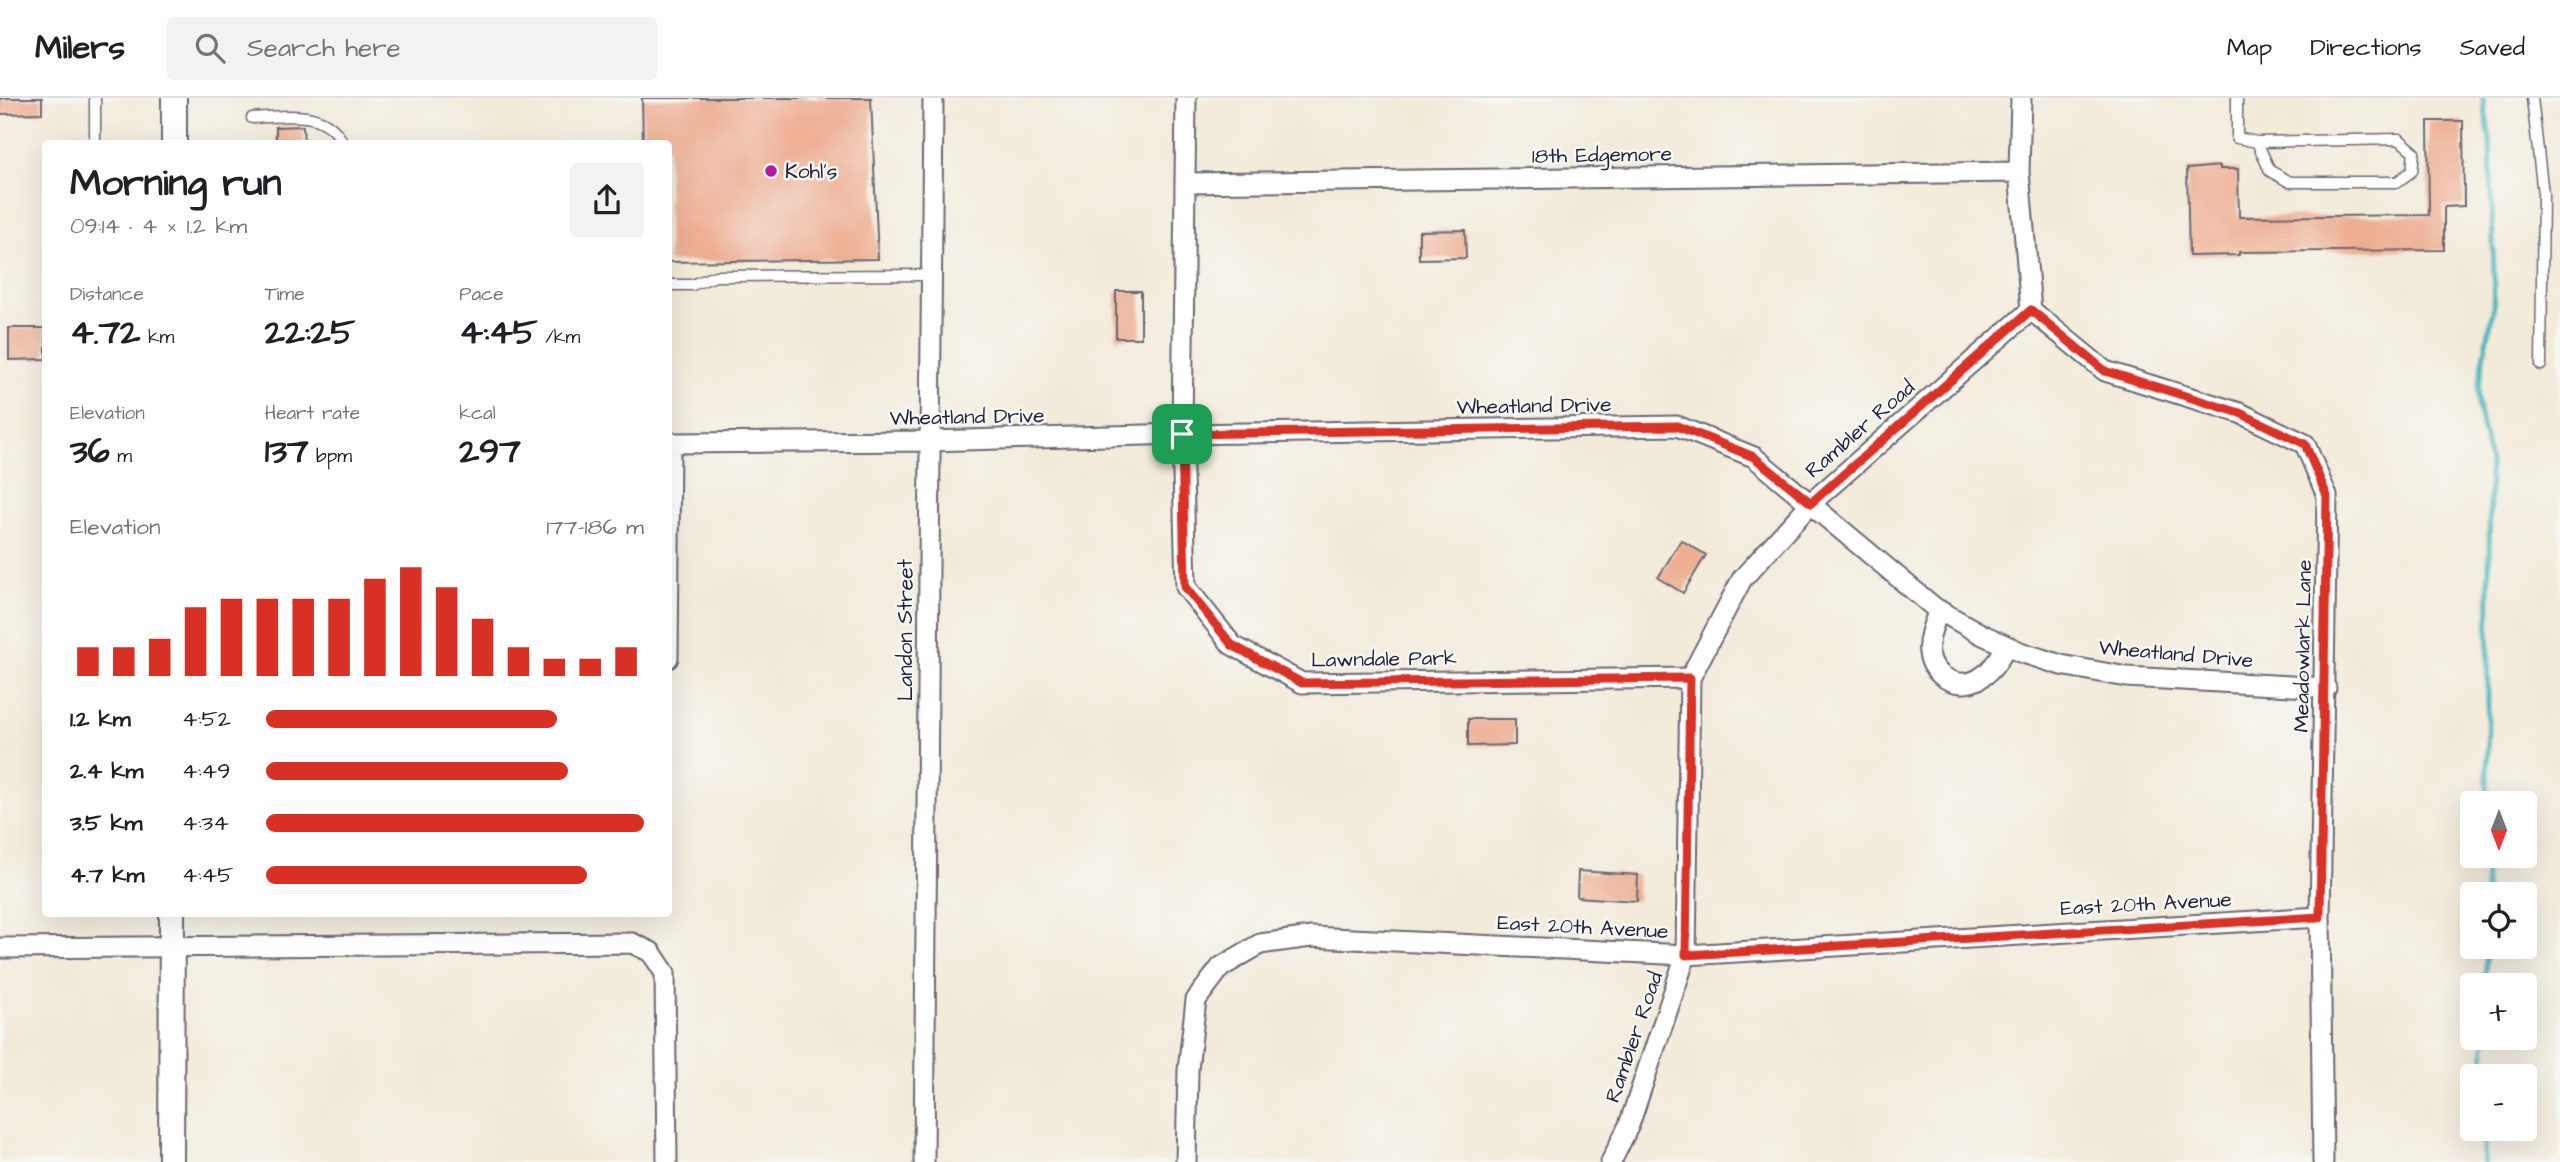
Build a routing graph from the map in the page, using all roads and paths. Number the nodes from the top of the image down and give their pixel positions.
1 (95, 98) edge
2 (174, 98) edge
3 (933, 98) edge
4 (1186, 98) edge
5 (2021, 98) edge
6 (2237, 98) edge
7 (2532, 98) edge
8 (253, 117) dead end
9 (95, 140) edge
10 (174, 140) edge
11 (341, 140) edge
12 (2257, 142) junction
13 (2019, 172) junction
14 (1185, 183) junction
15 (932, 275) junction
16 (672, 285) edge
17 (2031, 310) junction
18 (2541, 365) dead end
19 (1182, 434) junction
20 (930, 441) junction
21 (672, 443) edge
22 (1811, 503) junction
23 (1939, 610) junction
24 (2007, 646) junction
25 (1690, 678) junction
26 (2326, 688) junction
27 (172, 917) edge
28 (2320, 917) junction
29 (172, 947) junction
30 (0, 948) edge
31 (1686, 955) junction
32 (171, 1162) edge
33 (667, 1162) edge
34 (924, 1162) edge
35 (1186, 1162) edge
36 (1611, 1162) edge
37 (2323, 1162) edge

1 - 9 lane
2 - 10 street
3 - 15 street, Landon Street
4 - 14 street, Lawndale Park
5 - 13 street
6 - 12 lane
7 - 18 lane
8 - 11 lane
12 - 12 lane
13 - 14 street, 18th Edgemore
13 - 17 street
14 - 19 street, Lawndale Park
15 - 16 lane
15 - 20 street, Landon Street
17 - 22 street, Rambler Road
17 - 26 street, Meadowlark Lane
19 - 20 street, Wheatland Drive
19 - 22 street, Wheatland Drive
19 - 25 street, Lawndale Park
20 - 21 street, Wheatland Drive
20 - 34 street, Landon Street
22 - 23 street, Wheatland Drive
22 - 25 street, Rambler Road
23 - 24 street, Wheatland Drive
23 - 24 street
24 - 26 street, Wheatland Drive
25 - 31 street, Rambler Road
26 - 28 street, Meadowlark Lane
27 - 29 street
28 - 31 street, East 20th Avenue
28 - 37 street, Meadowlark Lane
29 - 30 street
29 - 32 street
29 - 33 street
31 - 35 street, East 20th Avenue
31 - 36 street, Rambler Road

